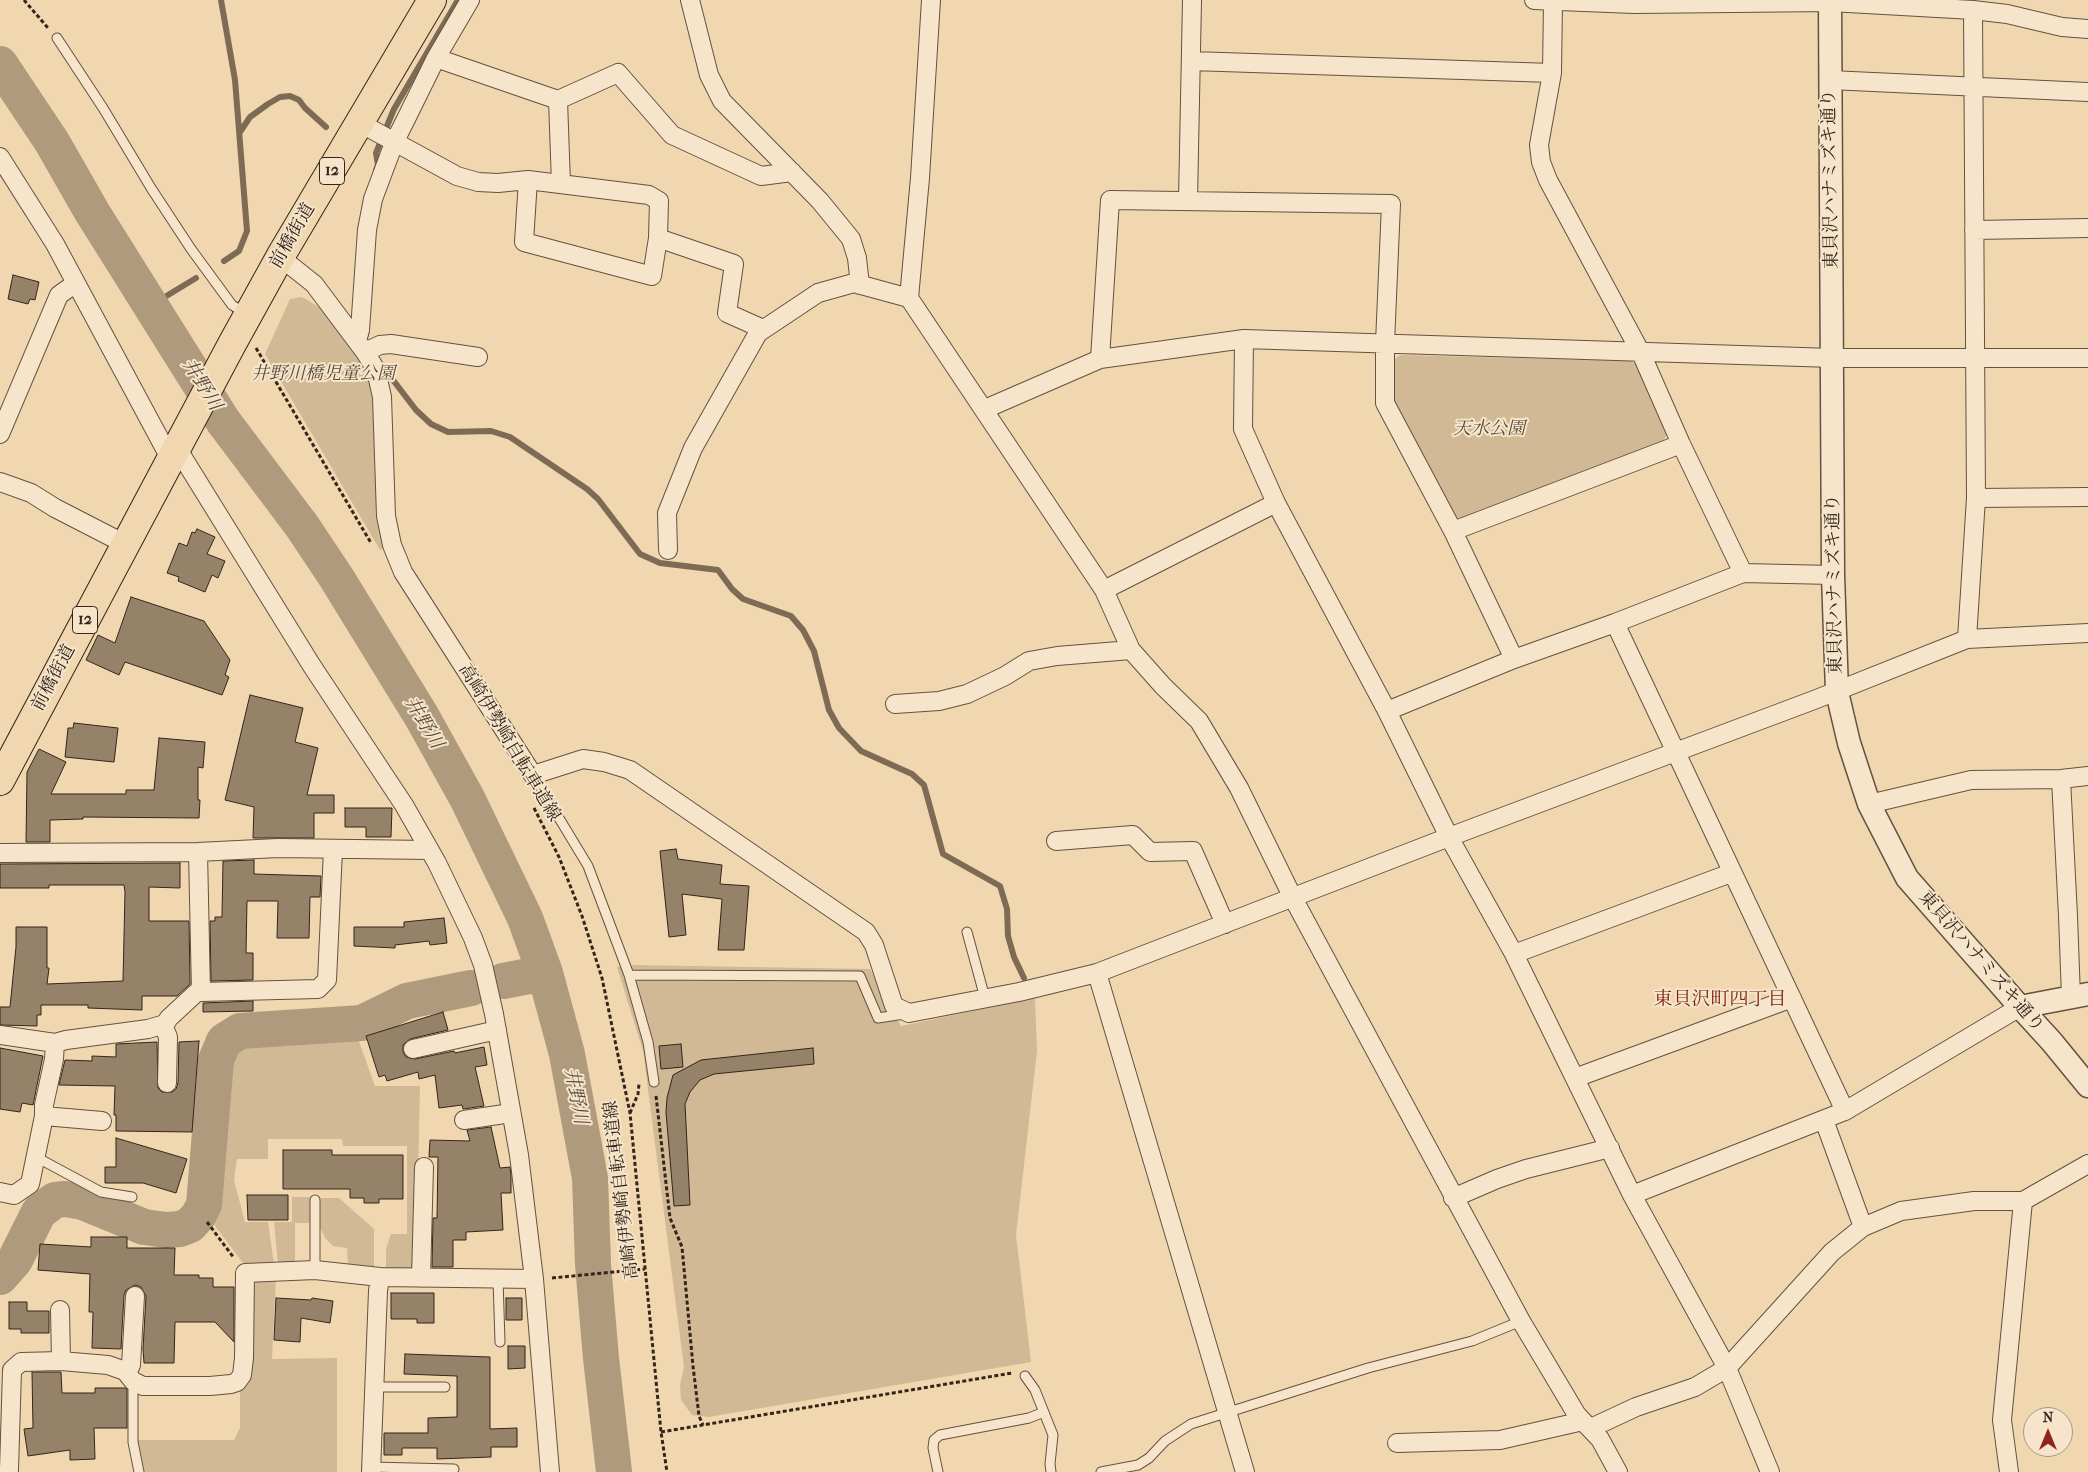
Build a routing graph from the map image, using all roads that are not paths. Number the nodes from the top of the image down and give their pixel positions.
1 (432, 0) edge
2 (470, 0) edge
3 (690, 0) edge
4 (932, 0) edge
5 (1192, 0) edge
6 (1534, 0) edge
7 (1830, 1) edge
8 (1553, 2) junction
9 (1973, 10) junction
10 (2088, 29) edge
11 (57, 38) road end
12 (436, 58) junction
13 (1192, 61) junction
14 (1552, 73) junction
15 (1830, 80) junction
16 (1972, 87) junction
17 (2088, 92) edge
18 (558, 100) junction
19 (360, 123) junction
20 (394, 143) junction
21 (0, 157) edge
22 (792, 172) junction
23 (528, 180) junction
24 (560, 184) junction
25 (1188, 200) junction
26 (2088, 228) edge
27 (1974, 230) junction
28 (658, 238) junction
29 (280, 257) junction
30 (76, 283) junction
31 (860, 285) junction
32 (909, 298) junction
33 (248, 315) junction
34 (763, 329) junction
35 (1244, 340) junction
36 (1385, 343) junction
37 (361, 346) junction
38 (1641, 353) junction
39 (478, 357) dead end
40 (1833, 358) junction
41 (1975, 358) junction
42 (2088, 358) edge
43 (1100, 359) junction
44 (985, 409) junction
45 (0, 434) edge
46 (1681, 444) junction
47 (176, 450) junction
48 (0, 482) edge
49 (2088, 497) edge
50 (1976, 498) junction
51 (1276, 503) junction
52 (1453, 531) junction
53 (125, 544) junction
54 (668, 550) dead end
55 (1743, 573) junction
56 (1834, 575) junction
57 (1104, 590) junction
58 (1615, 623) junction
59 (2088, 633) edge
60 (1967, 639) junction
61 (1131, 650) junction
62 (1514, 659) junction
63 (1837, 692) junction
64 (895, 704) dead end
65 (1387, 711) junction
66 (1675, 753) junction
67 (533, 775) junction
68 (2088, 776) edge
69 (2061, 779) junction
70 (0, 781) edge
71 (1868, 804) junction
72 (1449, 837) junction
73 (1056, 841) dead end
74 (333, 850) junction
75 (429, 850) junction
76 (0, 852) edge
77 (198, 852) junction
78 (1731, 873) junction
79 (1293, 898) junction
80 (1225, 924) junction
81 (967, 932) dead end
82 (1514, 954) junction
83 (1097, 973) junction
84 (629, 975) junction
85 (202, 992) junction
86 (2079, 995) edge
87 (985, 998) junction
88 (1792, 998) junction
89 (2020, 1007) junction
90 (909, 1013) junction
91 (163, 1024) junction
92 (497, 1030) junction
93 (0, 1035) edge
94 (54, 1043) junction
95 (413, 1049) dead end
96 (1575, 1078) junction
97 (654, 1082) road end
98 (167, 1083) dead end
99 (2088, 1086) edge
100 (1845, 1111) junction
101 (511, 1113) junction
102 (44, 1116) junction
103 (464, 1120) dead end
104 (1824, 1120) junction
105 (102, 1121) dead end
106 (1610, 1148) junction
107 (36, 1157) junction
108 (2088, 1164) edge
109 (424, 1167) dead end
110 (0, 1192) edge
111 (1632, 1195) junction
112 (132, 1197) dead end
113 (1453, 1198) junction
114 (316, 1200) dead end
115 (2023, 1201) junction
116 (1863, 1227) junction
117 (315, 1270) junction
118 (380, 1277) junction
119 (421, 1278) junction
120 (498, 1279) junction
121 (541, 1279) junction
122 (134, 1296) dead end
123 (60, 1310) dead end
124 (1521, 1321) junction
125 (500, 1342) dead end
126 (60, 1361) junction
127 (1726, 1368) junction
128 (6, 1373) edge
129 (1025, 1376) road end
130 (130, 1377) junction
131 (375, 1387) junction
132 (445, 1387) dead end
133 (1044, 1412) junction
134 (1226, 1413) junction
135 (1587, 1425) junction
136 (1397, 1443) dead end
137 (454, 1469) dead end
138 (371, 1470) edge
139 (7, 1472) edge
140 (139, 1472) edge
141 (550, 1472) edge
142 (938, 1472) edge
143 (1051, 1472) edge
144 (1101, 1472) edge
145 (1245, 1472) edge
146 (1618, 1472) edge
147 (1770, 1472) edge
148 (2009, 1472) edge

1 - 19 main road, 前橋街道 / 12
2 - 12 street
3 - 22 street
4 - 32 street
5 - 13 street
6 - 8 street
7 - 8 street
7 - 9 street
7 - 15 street, 東貝沢ハナミズキ通り
8 - 14 street
9 - 10 street
9 - 16 street
11 - 33 lane
12 - 18 street
12 - 20 street
13 - 14 street
13 - 25 street
14 - 38 street
15 - 16 street
15 - 40 street, 東貝沢ハナミズキ通り
16 - 17 street
16 - 27 street
18 - 22 street
18 - 24 street
19 - 20 street
19 - 29 main road, 前橋街道 / 12
20 - 23 street
20 - 37 street
21 - 30 street
22 - 31 street
23 - 24 street
23 - 28 street
24 - 28 street
25 - 36 street
25 - 43 street
26 - 27 street
27 - 41 street
28 - 34 street
29 - 33 main road, 前橋街道 / 12
29 - 37 street
30 - 45 street
30 - 47 street
31 - 32 street
31 - 34 street
32 - 44 street
33 - 47 main road, 前橋街道 / 12
34 - 54 street
35 - 36 street
35 - 43 street
35 - 51 street
36 - 38 street
36 - 52 street
37 - 39 street
37 - 67 street
38 - 40 street
38 - 46 street
40 - 41 street
40 - 56 street, 東貝沢ハナミズキ通り
41 - 42 street
41 - 50 street
43 - 44 street
44 - 57 street
46 - 52 street
46 - 55 street
47 - 53 main road, 前橋街道 / 12
47 - 75 street
48 - 53 street
49 - 50 street
50 - 60 street
51 - 57 street
51 - 65 street
52 - 62 street
53 - 70 main road, 前橋街道 / 12
55 - 56 street
55 - 58 street
56 - 63 street, 東貝沢ハナミズキ通り
57 - 61 street
58 - 62 street
58 - 66 street
59 - 60 street
60 - 63 street
61 - 64 street
61 - 79 street
62 - 65 street
63 - 66 street
63 - 71 street, 東貝沢ハナミズキ通り
65 - 72 street
66 - 72 street
66 - 78 street
67 - 84 lane
67 - 90 street
68 - 69 street
69 - 71 street
69 - 86 street
71 - 89 street, 東貝沢ハナミズキ通り
72 - 79 street
72 - 82 street
73 - 80 street
74 - 75 street
74 - 77 street
74 - 85 street
75 - 92 street
76 - 77 street
77 - 85 street
78 - 82 street
78 - 88 street
79 - 80 street
79 - 113 street
80 - 83 street
81 - 87 lane
82 - 96 street
83 - 87 street
83 - 134 street
84 - 90 lane
84 - 97 lane
85 - 91 street
86 - 89 street
87 - 90 street
88 - 96 street
88 - 100 street
89 - 99 street, 東貝沢ハナミズキ通り
89 - 100 street
91 - 94 street
91 - 98 street
92 - 95 street
92 - 101 street
93 - 94 street
94 - 102 street
96 - 106 street
100 - 104 street
101 - 103 street
101 - 121 street
102 - 105 street
102 - 107 street
104 - 111 street
104 - 116 street
106 - 111 street
106 - 113 street
107 - 110 street
107 - 112 lane
108 - 115 street
109 - 119 street
111 - 127 street
113 - 124 street
114 - 117 lane
115 - 116 street
115 - 148 street
116 - 127 street
117 - 118 street
117 - 130 street
118 - 119 street
118 - 131 street
119 - 120 street
120 - 121 street
120 - 125 lane
121 - 141 street
122 - 130 street
123 - 126 street
124 - 134 lane
124 - 135 street
126 - 128 street
126 - 130 street
127 - 135 street
127 - 147 street
128 - 139 street
129 - 133 lane
130 - 140 lane
131 - 132 lane
131 - 138 street
133 - 142 lane
133 - 143 lane
134 - 144 lane
134 - 145 street
135 - 136 street
135 - 146 street
137 - 138 lane

